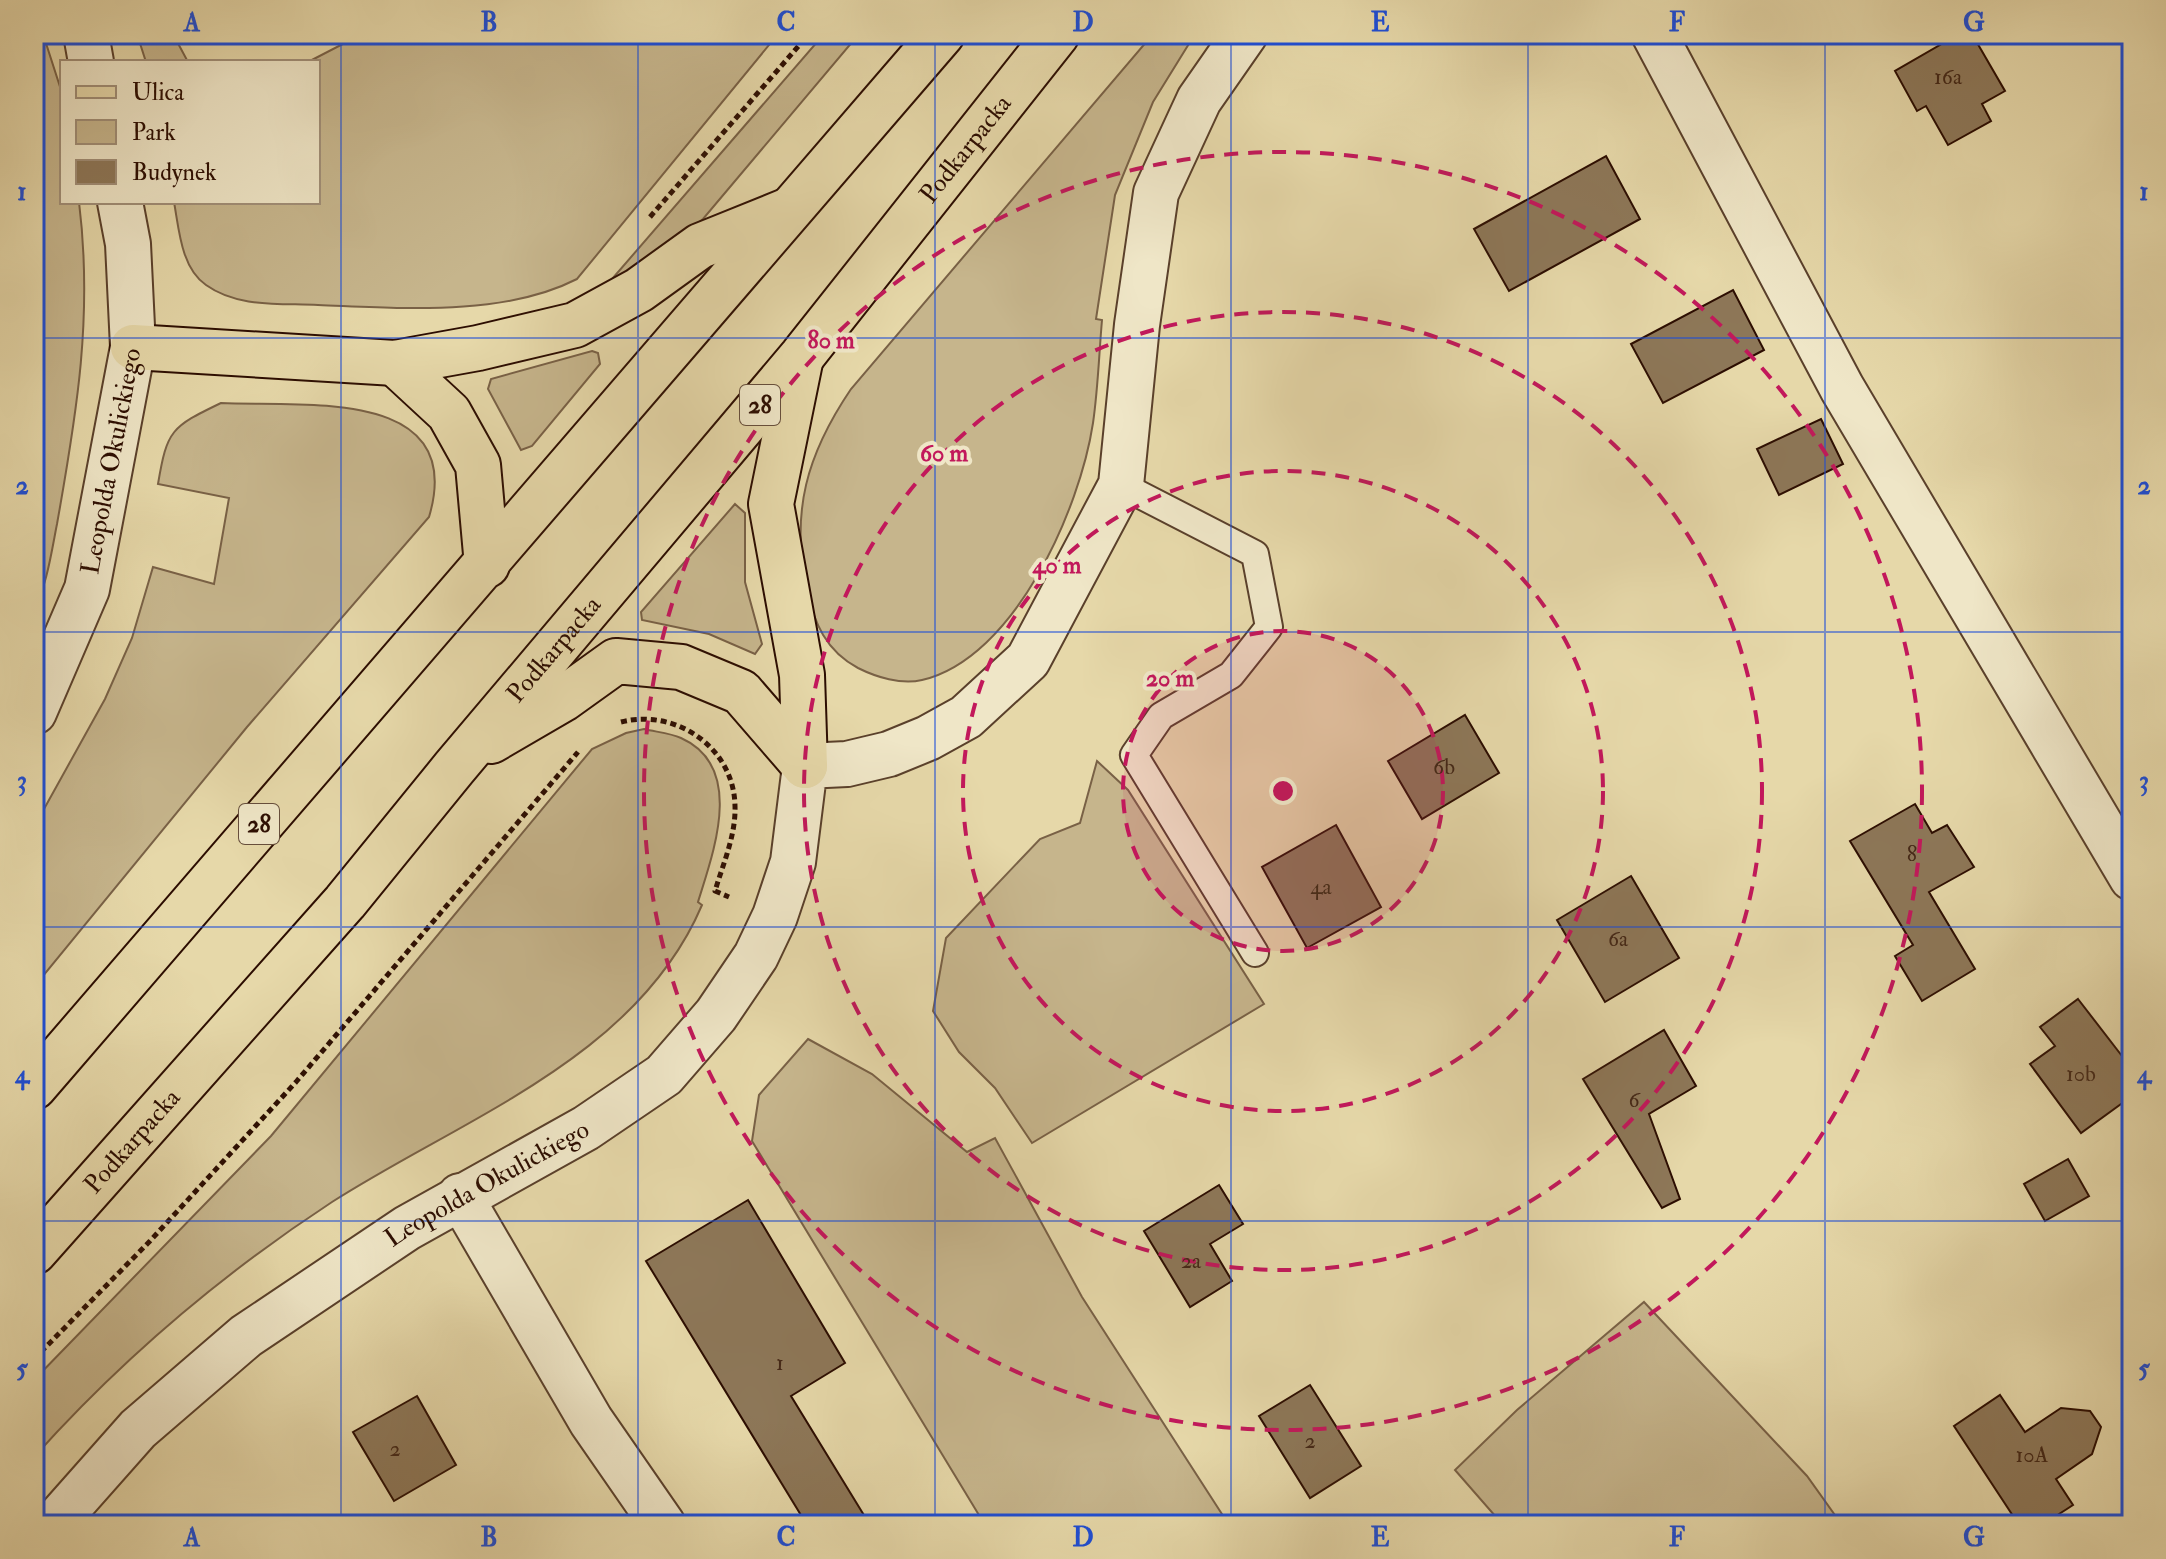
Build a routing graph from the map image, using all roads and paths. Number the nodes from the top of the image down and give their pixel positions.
1 (86, 34) edge
2 (809, 34) edge
3 (942, 34) edge
4 (1057, 34) edge
5 (1245, 34) edge
6 (1654, 34) edge
7 (91, 60) edge
8 (120, 204) edge
9 (795, 207) junction
10 (642, 226) dead end
11 (133, 347) junction
12 (802, 356) junction
13 (395, 363) junction
14 (1121, 485) junction
15 (487, 565) junction
16 (34, 712) edge
17 (615, 724) dead end
18 (582, 746) dead end
19 (805, 766) junction
20 (454, 768) junction
21 (2132, 878) edge
22 (742, 902) dead end
23 (1255, 953) dead end
24 (34, 1087) edge
25 (460, 1196) junction
26 (34, 1252) edge
27 (34, 1359) edge
28 (53, 1525) edge
29 (663, 1525) edge

1 - 7 street
2 - 10 path
3 - 9 main road, 28
4 - 12 main road, Podkarpacka / 28
5 - 14 street
6 - 21 street
8 - 11 street, Leopolda Okulickiego
9 - 13 main road
9 - 15 main road, 28
11 - 13 main road
11 - 16 street, Leopolda Okulickiego
12 - 19 main road
12 - 20 main road, Podkarpacka / 28
13 - 15 main road
14 - 19 street
14 - 23 lane
15 - 24 main road, 28
17 - 22 path
18 - 27 path
19 - 20 main road
19 - 25 street, Leopolda Okulickiego
20 - 26 main road, Podkarpacka / 28
25 - 28 street, Leopolda Okulickiego
25 - 29 street

